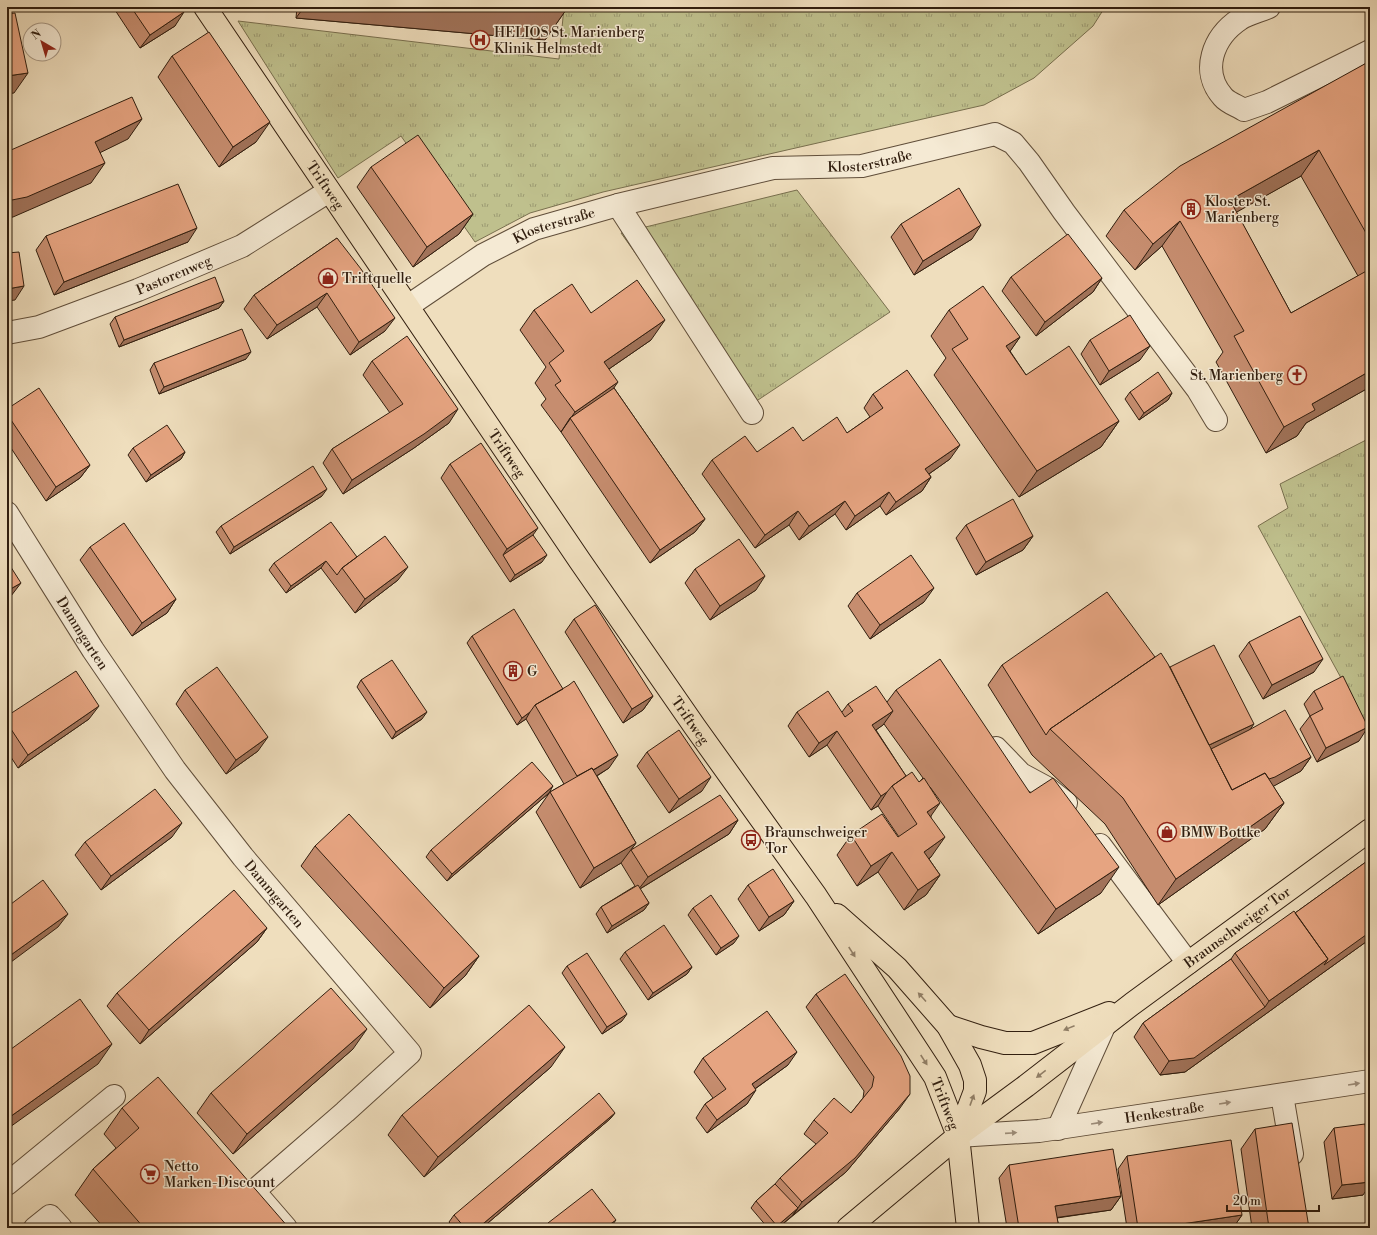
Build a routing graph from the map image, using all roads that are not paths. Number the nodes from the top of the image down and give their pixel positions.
1 (205, 7) edge
2 (1269, 7) edge
3 (1370, 51) edge
4 (329, 191) junction
5 (618, 205) junction
6 (408, 306) junction
7 (7, 333) edge
8 (752, 413) dead end
9 (1216, 420) dead end
10 (7, 513) edge
11 (996, 748) edge
12 (1370, 830) edge
13 (816, 896) junction
14 (1188, 963) junction
15 (1132, 1004) junction
16 (1105, 1024) junction
17 (948, 1026) junction
18 (1370, 1082) edge
19 (1282, 1095) junction
20 (114, 1096) dead end
21 (1058, 1128) junction
22 (958, 1136) junction
23 (1295, 1173) edge
24 (7, 1184) edge
25 (35, 1228) edge
26 (61, 1228) edge
27 (286, 1228) edge
28 (848, 1228) edge
29 (968, 1228) edge

1 - 4 main road, Triftweg
2 - 3 street
4 - 6 main road, Triftweg
4 - 7 street, Pastorenweg
5 - 6 street, Klosterstraße
5 - 8 street
5 - 9 street, Klosterstraße
6 - 13 main road, Triftweg
10 - 27 street, Dammgarten
11 - 14 street
12 - 14 main road, Braunschweiger Tor
17 -> 13 main road, Triftweg
13 -> 22 main road, Triftweg
14 - 15 main road, Braunschweiger Tor
15 - 16 main road, Braunschweiger Tor
15 -> 17 main road
16 - 21 street, Braunschweiger Tor
16 -> 22 main road, Braunschweiger Tor
22 -> 17 main road, Triftweg
19 -> 18 street, Henkestraße
21 -> 19 street, Henkestraße
19 - 23 street
20 - 24 street
22 -> 21 street, Henkestraße
22 - 28 main road, Braunschweiger Tor
22 - 29 main road
25 - 26 street

